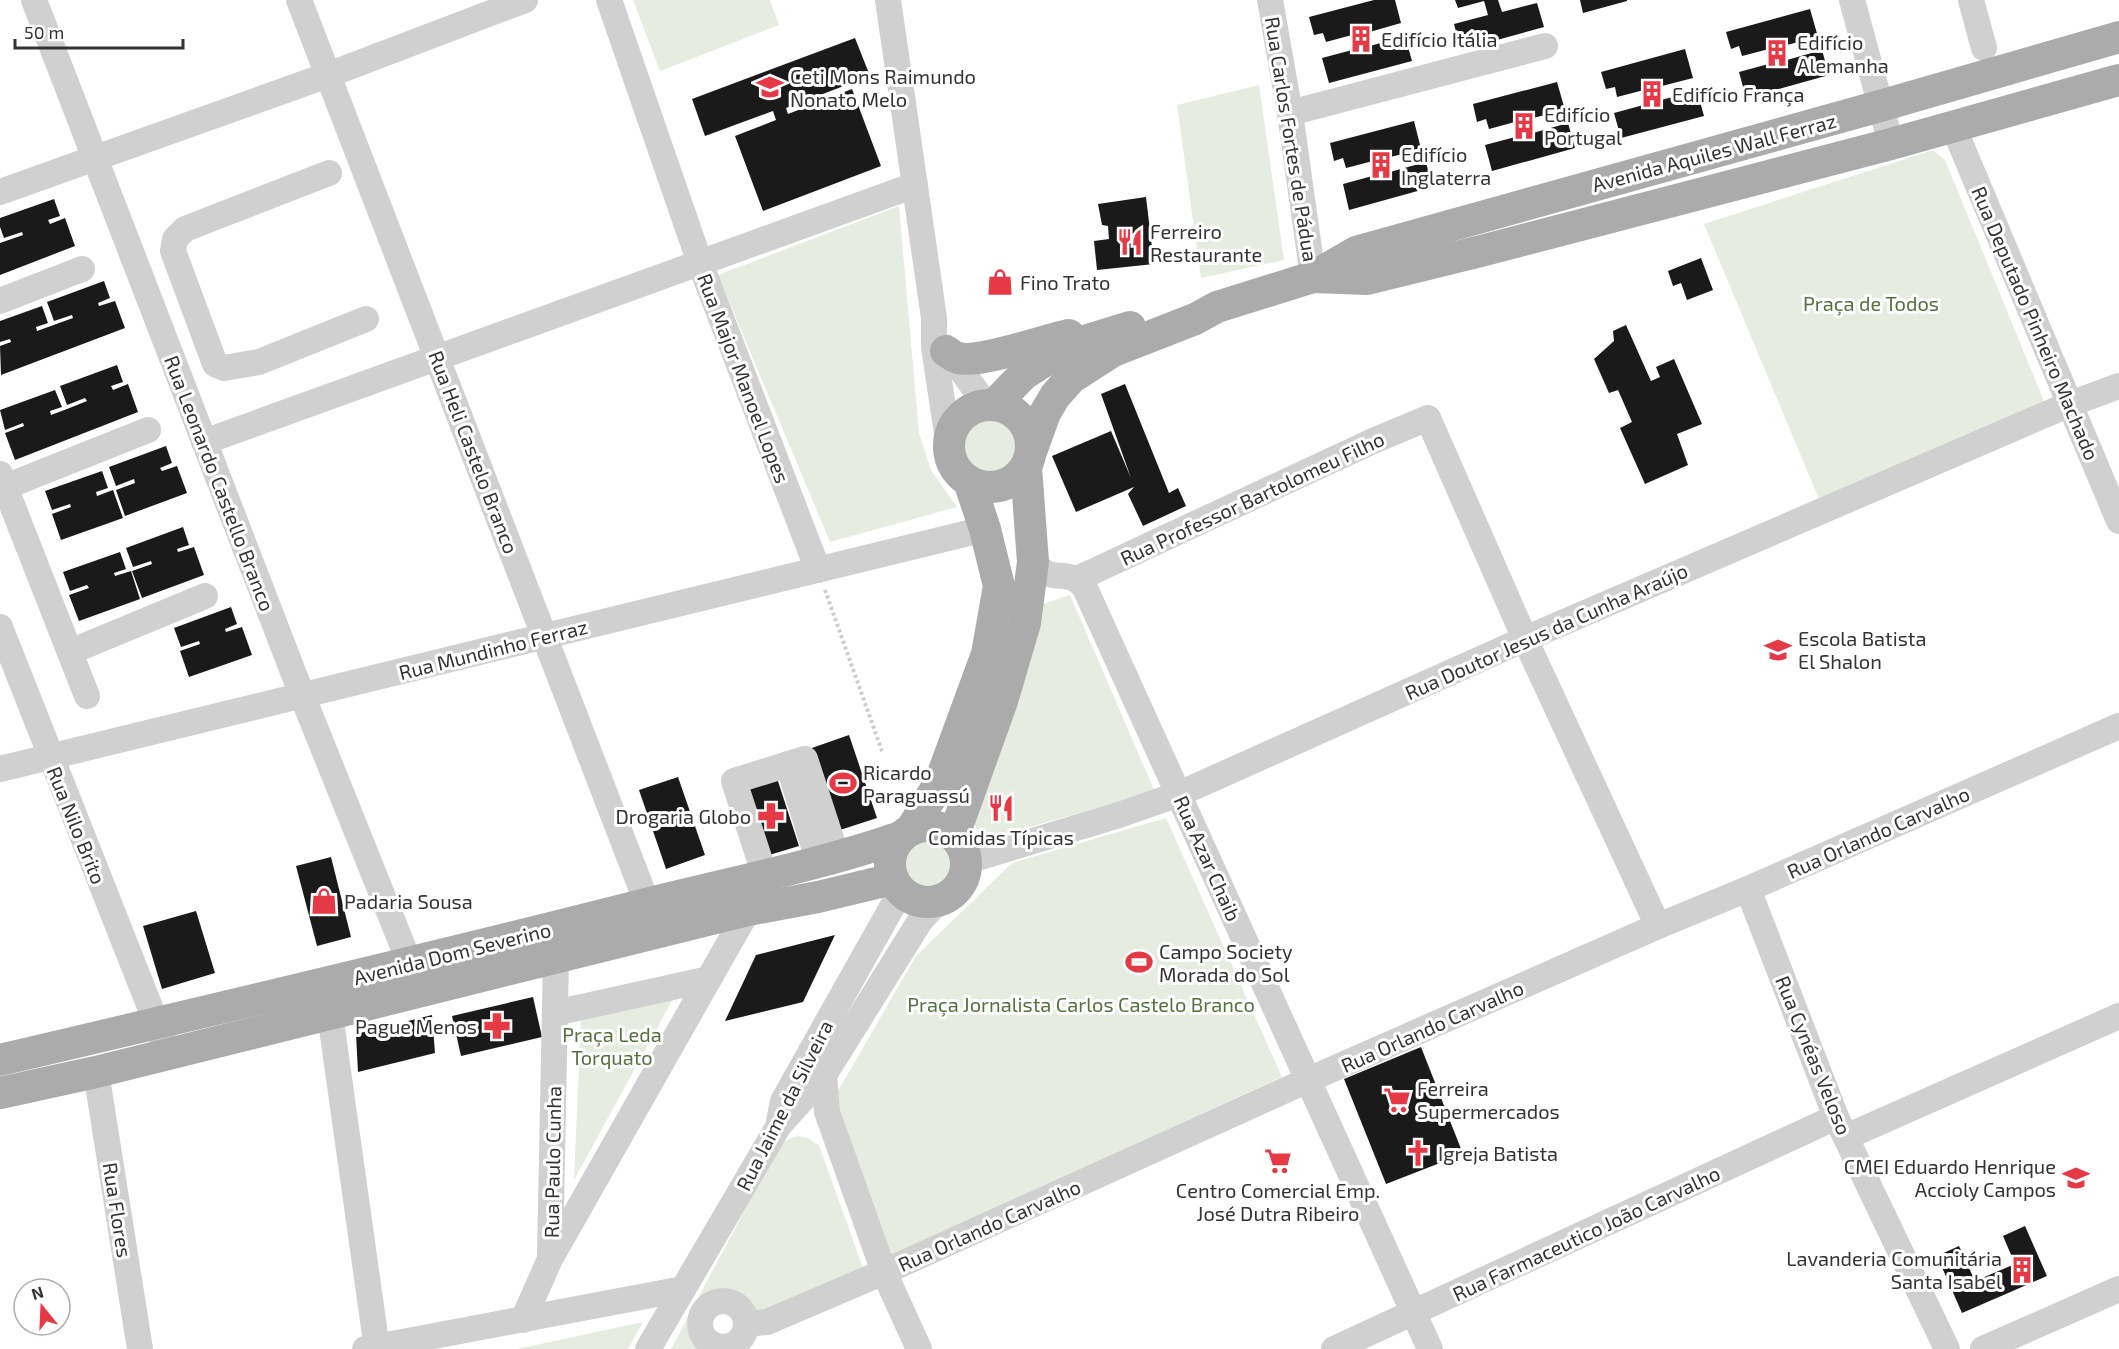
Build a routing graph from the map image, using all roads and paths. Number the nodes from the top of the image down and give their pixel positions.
1 (34, 0) edge
2 (299, 0) edge
3 (525, 0) edge
4 (609, 0) edge
5 (888, 0) edge
6 (1270, 0) edge
7 (1852, 0) edge
8 (1971, 0) edge
9 (2119, 37) edge
10 (1545, 46) dead end
11 (1984, 48) dead end
12 (328, 75) junction
13 (2119, 80) edge
14 (1881, 106) junction
15 (1294, 112) junction
16 (1953, 126) junction
17 (1891, 144) junction
18 (95, 158) junction
19 (328, 173) dead end
20 (915, 184) junction
21 (0, 192) edge
22 (700, 263) junction
23 (82, 269) dead end
24 (1313, 277) junction
25 (0, 302) edge
26 (1217, 307) junction
27 (196, 313) junction
28 (934, 318) junction
29 (366, 319) dead end
30 (159, 324) junction
31 (1135, 325) junction
32 (946, 351) junction
33 (437, 356) junction
34 (2119, 386) edge
35 (2070, 404) junction
36 (991, 405) junction
37 (148, 430) dead end
38 (204, 442) junction
39 (949, 447) junction
40 (1029, 458) junction
41 (969, 481) junction
42 (2, 484) edge
43 (2119, 521) edge
44 (985, 529) junction
45 (1033, 562) junction
46 (818, 570) junction
47 (1077, 579) junction
48 (205, 596) dead end
49 (0, 627) edge
50 (545, 636) junction
51 (1525, 639) junction
52 (70, 652) junction
53 (302, 695) junction
54 (87, 696) dead end
55 (2119, 726) edge
56 (883, 754) dead end
57 (50, 757) junction
58 (0, 769) edge
59 (1179, 794) junction
60 (906, 833) junction
61 (960, 848) junction
62 (828, 860) junction
63 (765, 876) junction
64 (897, 885) junction
65 (1748, 889) junction
66 (949, 896) junction
67 (648, 903) junction
68 (748, 910) junction
69 (1658, 926) junction
70 (658, 933) junction
71 (556, 958) junction
72 (411, 964) junction
73 (709, 979) junction
74 (555, 1013) junction
75 (330, 1014) junction
76 (2119, 1016) edge
77 (156, 1023) junction
78 (168, 1054) junction
79 (0, 1060) edge
80 (96, 1072) junction
81 (824, 1075) junction
82 (1308, 1080) junction
83 (0, 1093) edge
84 (778, 1127) junction
85 (1841, 1127) junction
86 (838, 1139) junction
87 (550, 1258) junction
88 (884, 1272) junction
89 (683, 1289) junction
90 (2119, 1289) edge
91 (1413, 1314) junction
92 (523, 1320) junction
93 (746, 1324) dead end
94 (373, 1348) edge
95 (140, 1349) edge
96 (648, 1349) edge
97 (919, 1349) edge
98 (1334, 1349) edge
99 (1430, 1349) edge
100 (1947, 1349) edge
101 (1983, 1349) edge

1 - 18 street, Rua Leonardo Castello Branco
2 - 12 street, Rua Heli Castelo Branco
3 - 12 street
4 - 22 street, Rua Major Manoel Lopes
5 - 20 street
6 - 15 street, Rua Carlos Fortes de Pádua
7 - 14 street
8 - 11 street
9 - 14 main road, Avenida Aquiles Wall Ferraz
10 - 15 street
12 - 18 street
12 - 33 street, Rua Heli Castelo Branco
13 - 16 main road, Avenida Aquiles Wall Ferraz
14 - 17 street
14 - 24 main road, Avenida Aquiles Wall Ferraz
15 - 24 street, Rua Carlos Fortes de Pádua
16 - 17 main road, Avenida Aquiles Wall Ferraz
16 - 35 street, Rua Deputado Pinheiro Machado
17 - 24 main road, Avenida Aquiles Wall Ferraz
18 - 21 street
18 - 30 street, Rua Leonardo Castello Branco
19 - 27 street
20 - 22 street
20 - 28 street
22 - 33 street
22 - 46 street, Rua Major Manoel Lopes
23 - 25 street
24 - 26 main road, Avenida Aquiles Wall Ferraz
26 - 31 main road, Avenida Aquiles Wall Ferraz
26 - 40 main road, Avenida Aquiles Wall Ferraz
27 - 29 street
27 - 30 street
28 - 32 street
28 - 39 street
30 - 38 street, Rua Leonardo Castello Branco
31 - 32 main road
31 - 36 main road, Avenida Aquiles Wall Ferraz
32 - 36 street
33 - 38 street
33 - 50 street, Rua Heli Castelo Branco
34 - 35 street, Rua Doutor Jesus da Cunha Araújo
35 - 43 street, Rua Deputado Pinheiro Machado
35 - 51 street, Rua Doutor Jesus da Cunha Araújo
36 - 39 main road
36 - 40 main road
37 - 42 street
38 - 53 street, Rua Leonardo Castello Branco
39 - 41 main road
40 - 41 main road
40 - 45 main road
41 - 44 main road
42 - 52 street
44 - 46 street, Rua Mundinho Ferraz
44 - 60 main road
45 - 47 street
45 - 61 main road
46 - 50 street, Rua Mundinho Ferraz
46 - 56 path
47 - 51 street, Rua Professor Bartolomeu Filho
47 - 59 street, Rua Azar Chaib
48 - 52 street
49 - 57 street, Rua Nilo Brito
50 - 53 street, Rua Mundinho Ferraz
50 - 67 street, Rua Heli Castelo Branco
51 - 59 street, Rua Doutor Jesus da Cunha Araújo
51 - 69 street
52 - 54 street
53 - 57 street, Rua Mundinho Ferraz
53 - 72 street, Rua Leonardo Castello Branco
55 - 65 street, Rua Orlando Carvalho
57 - 58 street, Rua Mundinho Ferraz
57 - 77 street, Rua Nilo Brito
59 - 61 street, Rua Doutor Jesus da Cunha Araújo
59 - 82 street, Rua Azar Chaib
60 - 61 main road
60 - 62 main road, Avenida Dom Severino
60 - 64 main road
61 - 66 main road
62 - 63 main road, Avenida Dom Severino
62 - 63 street
63 - 67 main road, Avenida Dom Severino
64 - 66 main road
64 - 68 main road, Avenida Dom Severino
64 - 84 street, Rua Jaime da Silveira
65 - 69 street, Rua Orlando Carvalho
65 - 85 street, Rua Cynéas Veloso
66 - 81 street
67 - 70 street, Rua Heli Castelo Branco
67 - 72 main road, Avenida Dom Severino
68 - 70 main road, Avenida Dom Severino
68 - 73 street
69 - 82 street, Rua Orlando Carvalho
70 - 71 main road, Avenida Dom Severino
71 - 74 street, Rua Paulo Cunha
71 - 75 main road, Avenida Dom Severino
72 - 77 main road, Avenida Dom Severino
73 - 74 street
73 - 87 street
74 - 87 street, Rua Paulo Cunha
75 - 78 main road, Avenida Dom Severino
75 - 94 street
76 - 85 street, Rua Farmaceutico João Carvalho
77 - 78 street, Rua Nilo Brito
77 - 79 main road, Avenida Dom Severino
78 - 80 main road, Avenida Dom Severino
80 - 83 main road, Avenida Dom Severino
80 - 95 street, Rua Flores
81 - 84 street
81 - 86 street
82 - 88 street, Rua Orlando Carvalho
82 - 91 street, Rua Azar Chaib
84 - 86 street
84 - 89 street, Rua Jaime da Silveira
85 - 91 street, Rua Farmaceutico João Carvalho
85 - 100 street, Rua Cynéas Veloso
86 - 88 street
87 - 92 street
88 - 93 street, Rua Orlando Carvalho
88 - 97 street
89 - 92 street
89 - 96 street, Rua Jaime da Silveira
90 - 101 street
91 - 98 street, Rua Farmaceutico João Carvalho
91 - 99 street, Rua Azar Chaib
92 - 94 street

